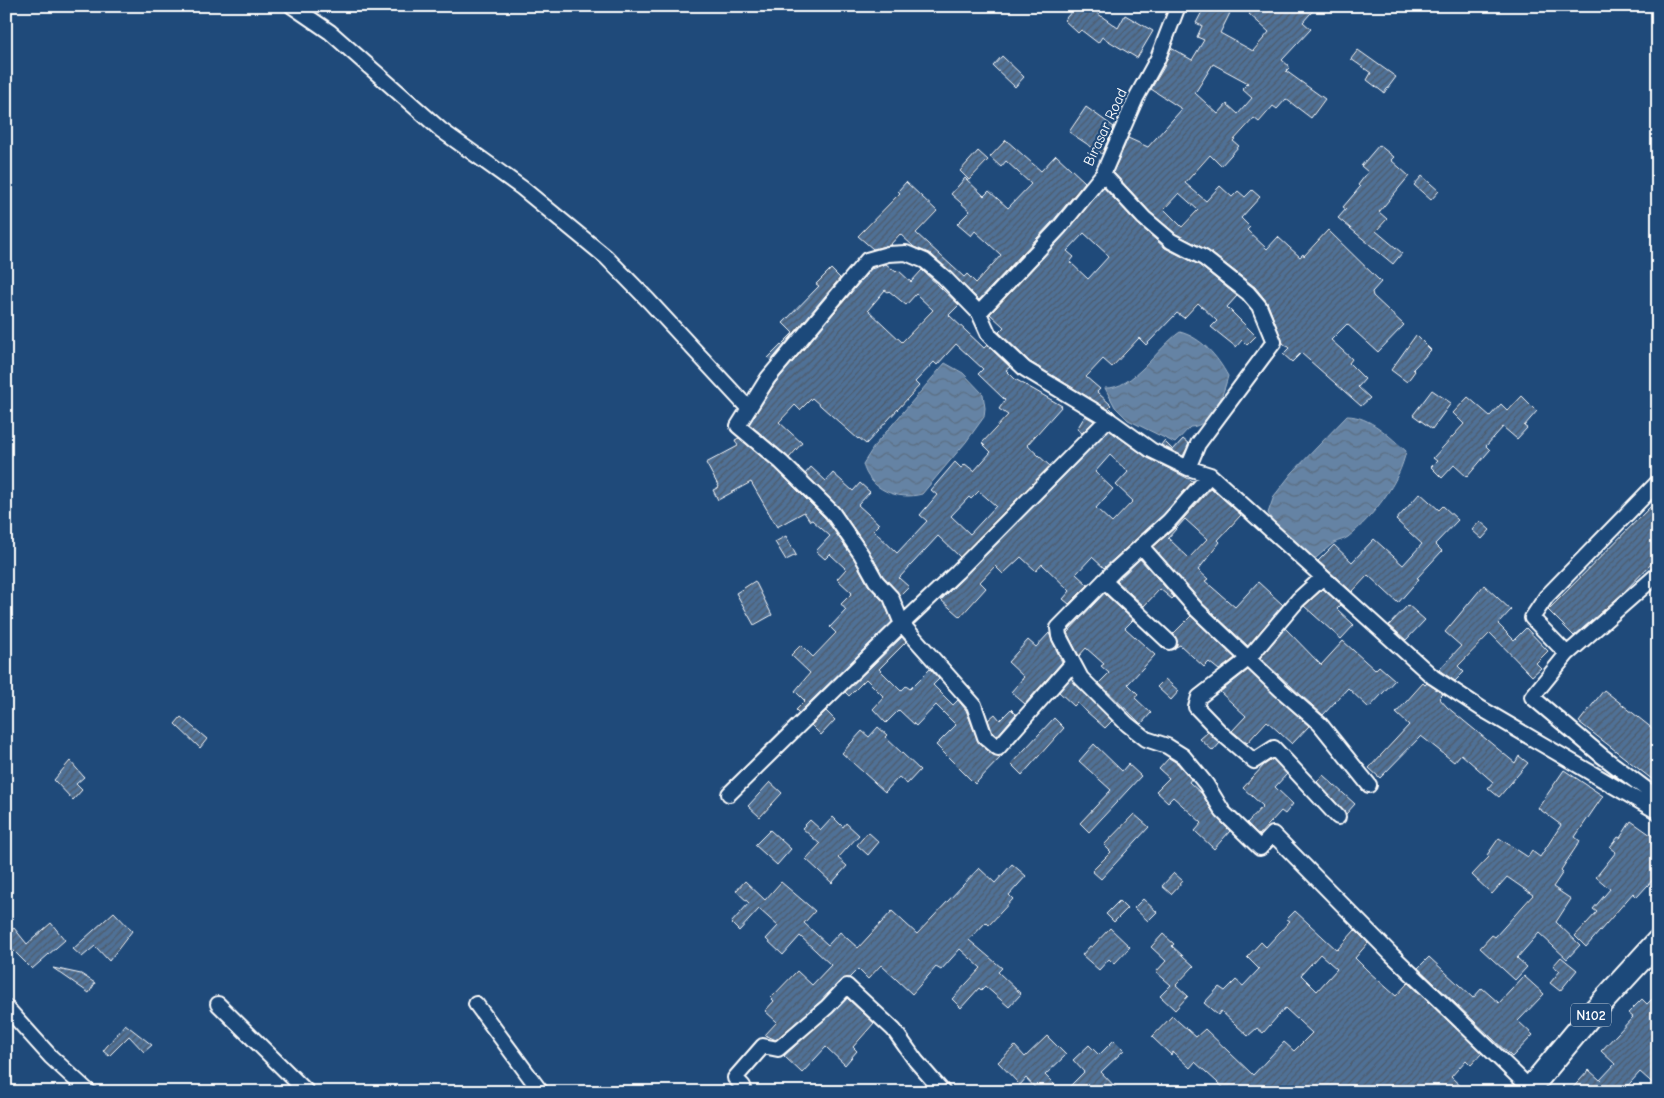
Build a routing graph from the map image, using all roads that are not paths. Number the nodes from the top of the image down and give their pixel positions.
1 (292, 6) edge
2 (1178, 6) edge
3 (1103, 174) junction
4 (979, 313) junction
5 (748, 408) junction
6 (1108, 419) junction
7 (1188, 468) junction
8 (1210, 475) junction
9 (1658, 482) edge
10 (1141, 546) junction
11 (1658, 574) edge
12 (1322, 578) junction
13 (1104, 581) junction
14 (902, 624) junction
15 (1169, 642) dead end
16 (1568, 654) junction
17 (1248, 658) junction
18 (1073, 662) junction
19 (1369, 785) dead end
20 (729, 794) dead end
21 (1658, 798) edge
22 (1658, 812) edge
23 (1338, 817) dead end
24 (1658, 941) edge
25 (218, 1004) dead end
26 (476, 1004) dead end
27 (6, 1007) edge
28 (1528, 1090) edge
29 (89, 1092) edge
30 (307, 1092) edge
31 (541, 1092) edge
32 (739, 1092) edge
33 (944, 1092) edge

1 - 5 street
2 - 3 street, Birasar Road
3 - 4 street, Birasar Road
3 - 7 street
4 - 5 street
4 - 6 street
5 - 14 street
6 - 7 street
6 - 14 street
7 - 8 street
8 - 10 street
8 - 12 street
9 - 16 street
10 - 13 street
10 - 17 street
11 - 16 street
12 - 17 street
12 - 22 street
13 - 15 street
13 - 18 street
14 - 18 street
14 - 20 street
16 - 21 street
17 - 19 street
17 - 23 street
18 - 28 street
24 - 28 highway, N102
25 - 30 street
26 - 31 street
27 - 29 street
32 - 33 street

